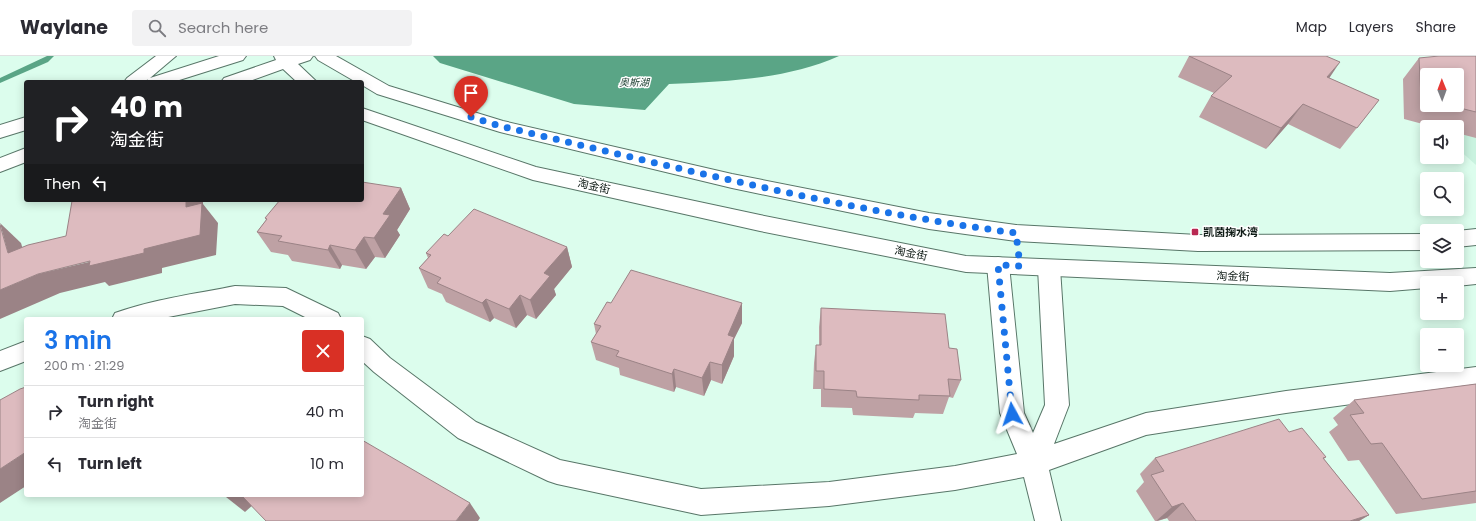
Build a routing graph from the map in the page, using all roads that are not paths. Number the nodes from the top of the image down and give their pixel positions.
1 (167, 56) edge
2 (237, 56) edge
3 (304, 56) edge
4 (324, 56) edge
5 (284, 59) edge
6 (136, 80) edge
7 (161, 80) edge
8 (235, 80) edge
9 (306, 80) edge
10 (364, 115) edge
11 (24, 125) edge
12 (0, 132) edge
13 (24, 156) edge
14 (0, 165) edge
15 (1016, 233) junction
16 (1476, 237) edge
17 (1464, 238) edge
18 (1420, 242) edge
19 (1009, 266) junction
20 (1049, 268) junction
21 (1476, 276) edge
22 (131, 317) edge
23 (326, 317) edge
24 (364, 348) edge
25 (24, 352) edge
26 (0, 361) edge
27 (1476, 377) edge
28 (1034, 463) junction
29 (1048, 521) edge

1 - 6 street
2 - 7 street
3 - 5 street
4 - 15 street
5 - 8 street
5 - 9 street
10 - 19 street, 淘金街
11 - 12 street
13 - 14 street
15 - 18 street
15 - 19 street
16 - 17 street
19 - 20 street, 淘金街
19 - 28 street
20 - 21 street, 淘金街
20 - 28 street
22 - 23 street
24 - 28 street
25 - 26 street
27 - 28 street
28 - 29 street

